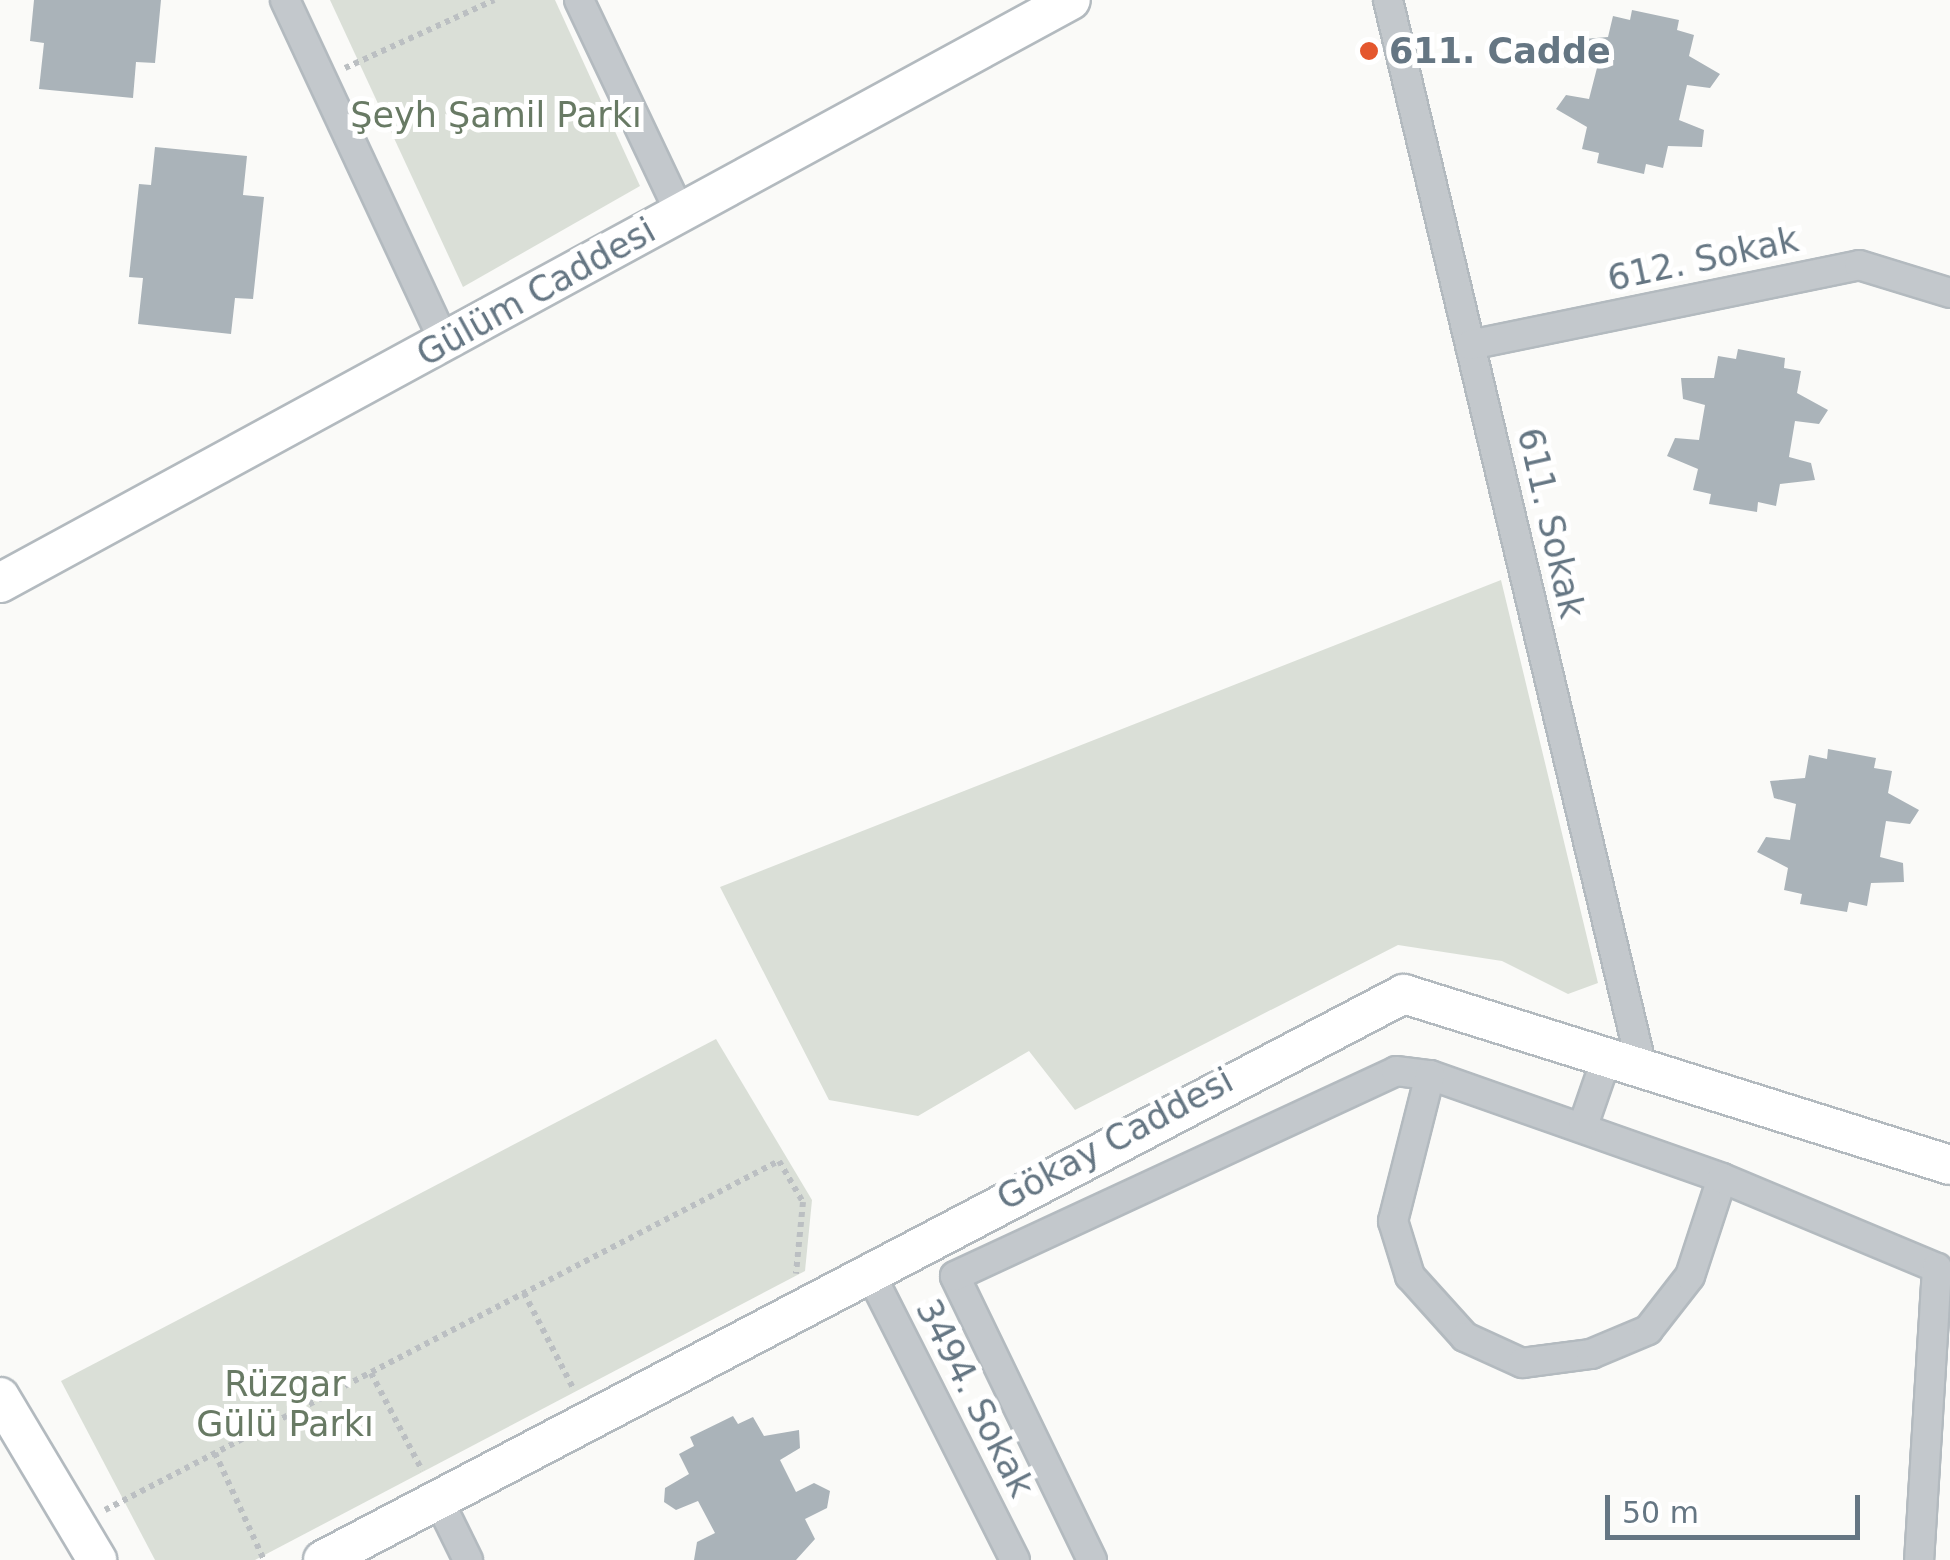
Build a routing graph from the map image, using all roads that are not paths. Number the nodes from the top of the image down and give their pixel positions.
1 (285, 0) edge
2 (579, 0) edge
3 (1071, 0) edge
4 (1388, 0) edge
5 (680, 213) junction
6 (1950, 293) edge
7 (444, 341) junction
8 (1470, 345) junction
9 (0, 583) edge
10 (1625, 1059) junction
11 (1430, 1075) junction
12 (1583, 1126) junction
13 (1950, 1165) edge
14 (1722, 1178) junction
15 (868, 1269) junction
16 (0, 1397) edge
17 (436, 1497) junction
18 (97, 1560) edge
19 (323, 1560) edge
20 (468, 1560) edge
21 (1015, 1560) edge
22 (1092, 1560) edge
23 (1919, 1560) edge

1 - 7 street
2 - 5 street
3 - 5 main road, Gülüm Caddesi
4 - 8 street, 611. Sokak
5 - 7 main road, Gülüm Caddesi
6 - 8 street, 612. Sokak
7 - 9 main road, Gülüm Caddesi
8 - 10 street, 611. Sokak
10 - 12 street
10 - 13 main road, Gökay Caddesi
10 - 15 main road, Gökay Caddesi
11 - 12 street
11 - 14 street
11 - 22 street
12 - 14 street
14 - 23 street
15 - 17 main road, Gökay Caddesi
15 - 21 street, 3494. Sokak
16 - 18 main road
17 - 19 main road, Gökay Caddesi
17 - 20 street

